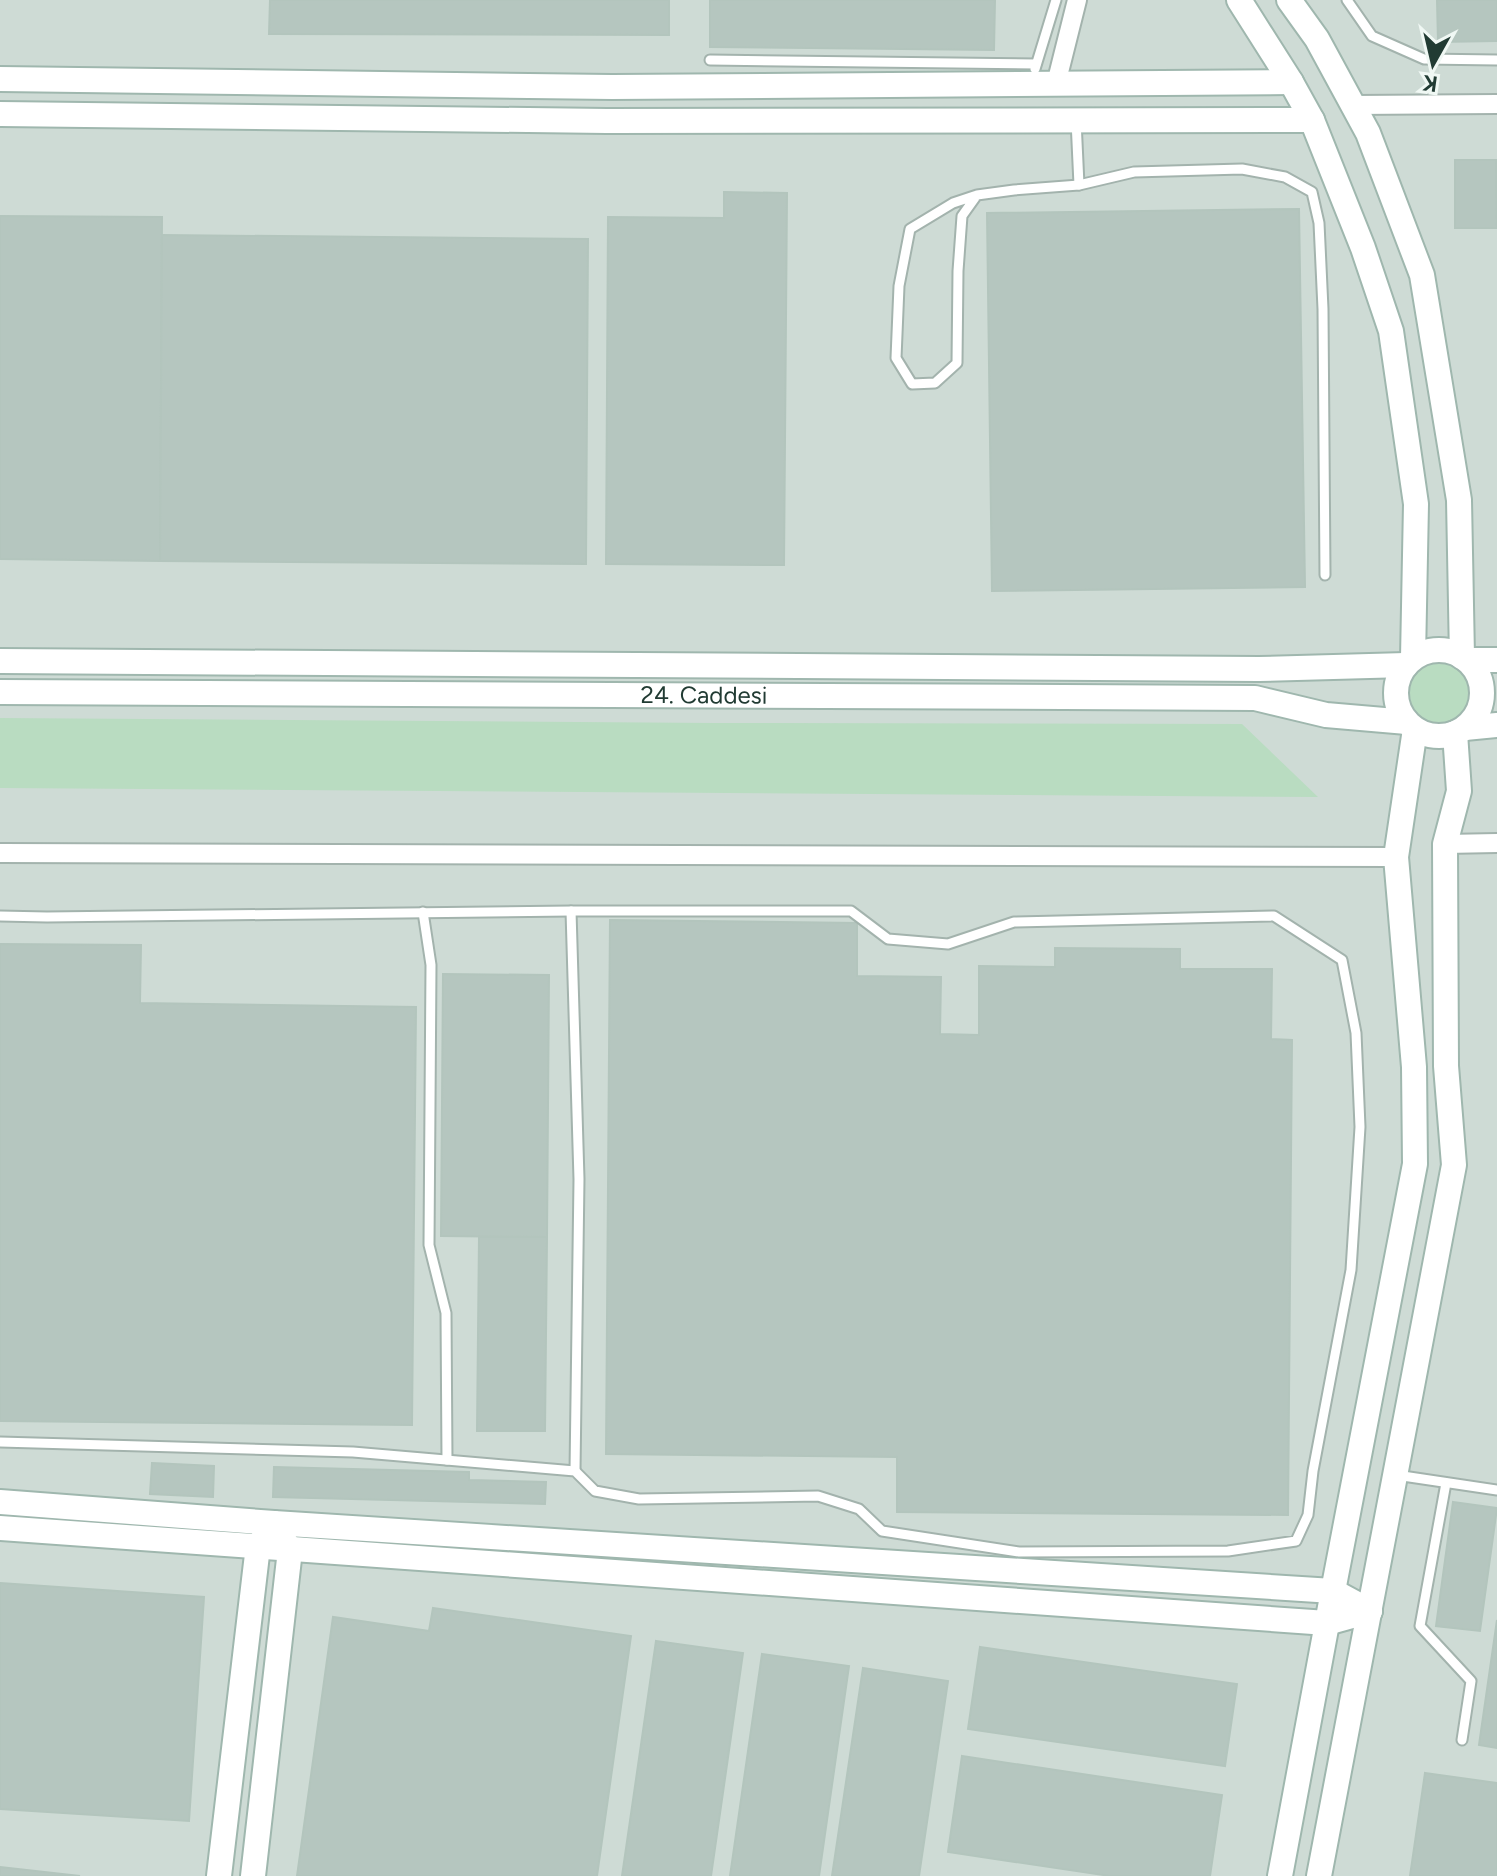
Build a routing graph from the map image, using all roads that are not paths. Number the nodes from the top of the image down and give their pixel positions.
1 (1056, 0) edge
2 (1077, 0) edge
3 (1239, 0) edge
4 (1289, 0) edge
5 (1347, 0) edge
6 (710, 60) dead end
7 (1497, 60) edge
8 (1042, 78) junction
9 (0, 79) edge
10 (1291, 82) junction
11 (1497, 104) edge
12 (1353, 105) junction
13 (0, 114) edge
14 (1076, 120) junction
15 (1312, 120) junction
16 (1079, 185) junction
17 (977, 195) junction
18 (1325, 575) dead end
19 (1465, 658) junction
20 (1497, 660) edge
21 (0, 661) edge
22 (1410, 662) junction
23 (0, 692) edge
24 (1497, 725) edge
25 (1411, 726) junction
26 (1460, 730) junction
27 (1497, 843) edge
28 (1445, 844) junction
29 (0, 853) edge
30 (1396, 857) junction
31 (571, 911) junction
32 (423, 912) junction
33 (0, 916) edge
34 (0, 1442) edge
35 (447, 1460) junction
36 (575, 1471) junction
37 (1396, 1475) junction
38 (1446, 1483) junction
39 (1497, 1490) edge
40 (0, 1502) edge
41 (274, 1523) junction
42 (0, 1528) edge
43 (258, 1546) junction
44 (290, 1550) junction
45 (1333, 1591) junction
46 (1370, 1611) junction
47 (1327, 1623) junction
48 (1462, 1740) dead end
49 (219, 1876) edge
50 (253, 1876) edge
51 (1280, 1876) edge
52 (1319, 1876) edge

1 - 8 lane
2 - 8 street
3 - 10 street
4 - 12 street
5 - 7 lane
6 - 8 lane
8 - 9 street
8 - 10 street
10 - 15 street
11 - 12 street
12 - 19 street
13 - 14 street
14 - 15 street
14 - 16 lane
15 - 22 street
16 - 17 lane
16 - 18 lane
17 - 17 lane
19 - 20 street
19 - 22 street
19 - 26 street
21 - 22 street, 24. Caddesi
22 - 25 street
23 - 25 street, 24. Caddesi
24 - 26 street
25 - 26 street
25 - 30 street
26 - 28 street
27 - 28 street
28 - 37 street
29 - 30 street
30 - 45 street
31 - 32 lane
31 - 36 lane
31 - 36 lane
32 - 33 lane
32 - 35 lane
34 - 35 lane
35 - 36 lane
37 - 38 lane
37 - 46 street
38 - 39 lane
38 - 48 lane
40 - 41 street
41 - 43 street
41 - 44 street
41 - 45 street
42 - 43 street
43 - 44 street
43 - 49 street
44 - 47 street
44 - 50 street
45 - 46 street
45 - 47 street
46 - 47 street
46 - 52 street
47 - 51 street

